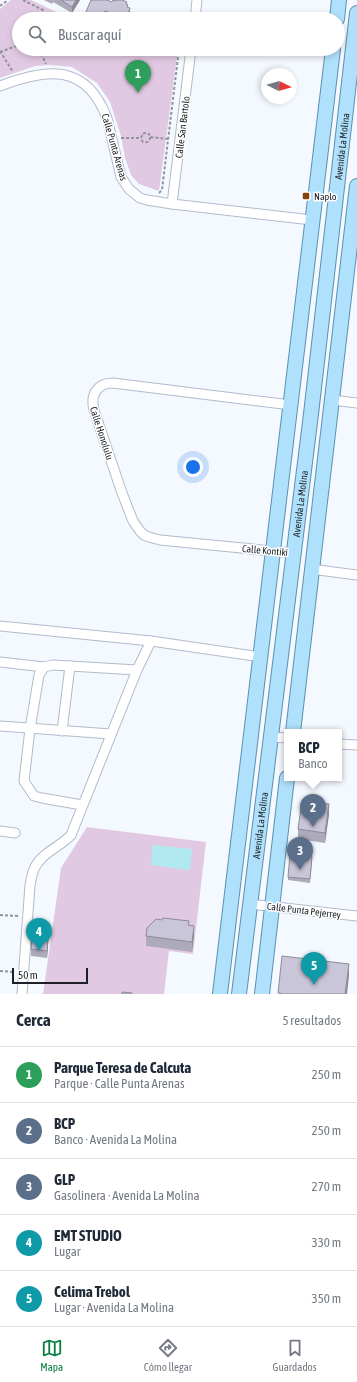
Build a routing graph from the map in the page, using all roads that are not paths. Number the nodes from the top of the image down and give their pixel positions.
1 (197, 0) edge
2 (339, 0) edge
3 (196, 12) edge
4 (338, 12) edge
5 (357, 13) edge
6 (190, 56) edge
7 (332, 56) edge
8 (0, 86) edge
9 (357, 186) edge
10 (172, 204) junction
11 (312, 220) junction
12 (354, 232) edge
13 (332, 400) junction
14 (357, 403) edge
15 (291, 405) junction
16 (237, 548) joint
17 (274, 551) junction
18 (293, 553) junction
19 (311, 569) junction
20 (357, 575) edge
21 (0, 626) edge
22 (151, 641) junction
23 (261, 656) junction
24 (0, 662) edge
25 (70, 666) junction
26 (44, 667) junction
27 (137, 670) junction
28 (0, 726) edge
29 (30, 729) junction
30 (293, 729) edge
31 (62, 731) junction
32 (111, 734) junction
33 (271, 737) junction
34 (284, 738) edge
35 (342, 744) edge
36 (357, 745) edge
37 (287, 781) edge
38 (243, 803) junction
39 (82, 805) junction
40 (261, 818) junction
41 (0, 831) edge
42 (15, 833) dead end
43 (250, 904) junction
44 (271, 907) junction
45 (357, 916) edge
46 (22, 994) edge
47 (220, 994) edge
48 (239, 994) edge
49 (262, 994) edge

1 - 3 street
2 - 4 main road
5 - 18 main road, Avenida La Molina
6 - 10 street, Calle San Bartolo
7 - 11 main road, Avenida La Molina
8 - 10 street, Calle Punta Arenas
9 - 12 main road, Avenida La Molina
10 - 11 street, Calle Punta Arenas
11 - 15 main road, Avenida La Molina
12 - 13 main road, Avenida La Molina
13 - 14 street
13 - 19 main road, Avenida La Molina
15 - 16 street, Calle Honolulu
15 - 17 main road, Avenida La Molina
16 - 17 street, Calle Kontiki
17 - 18 street, Calle Kontiki
17 - 23 main road, Avenida La Molina
18 - 33 main road, Avenida La Molina
19 - 20 street
19 - 30 main road, Avenida La Molina
21 - 22 street
22 - 23 street
22 - 27 street
23 - 38 main road, Avenida La Molina
24 - 26 street
25 - 26 street
25 - 27 street
25 - 31 street
26 - 29 street
27 - 32 street
28 - 29 street
29 - 31 street
29 - 39 street
31 - 32 street
32 - 39 street
33 - 34 street
33 - 40 main road, Avenida La Molina
35 - 36 street
37 - 44 main road, Avenida La Molina
38 - 40 main road
38 - 47 main road, Avenida La Molina
39 - 46 street
40 - 43 main road, Avenida La Molina
41 - 42 street
43 - 44 street, Calle Punta Pejerrey
43 - 48 main road, Avenida La Molina
44 - 45 street, Calle Punta Pejerrey
44 - 49 main road, Avenida La Molina

